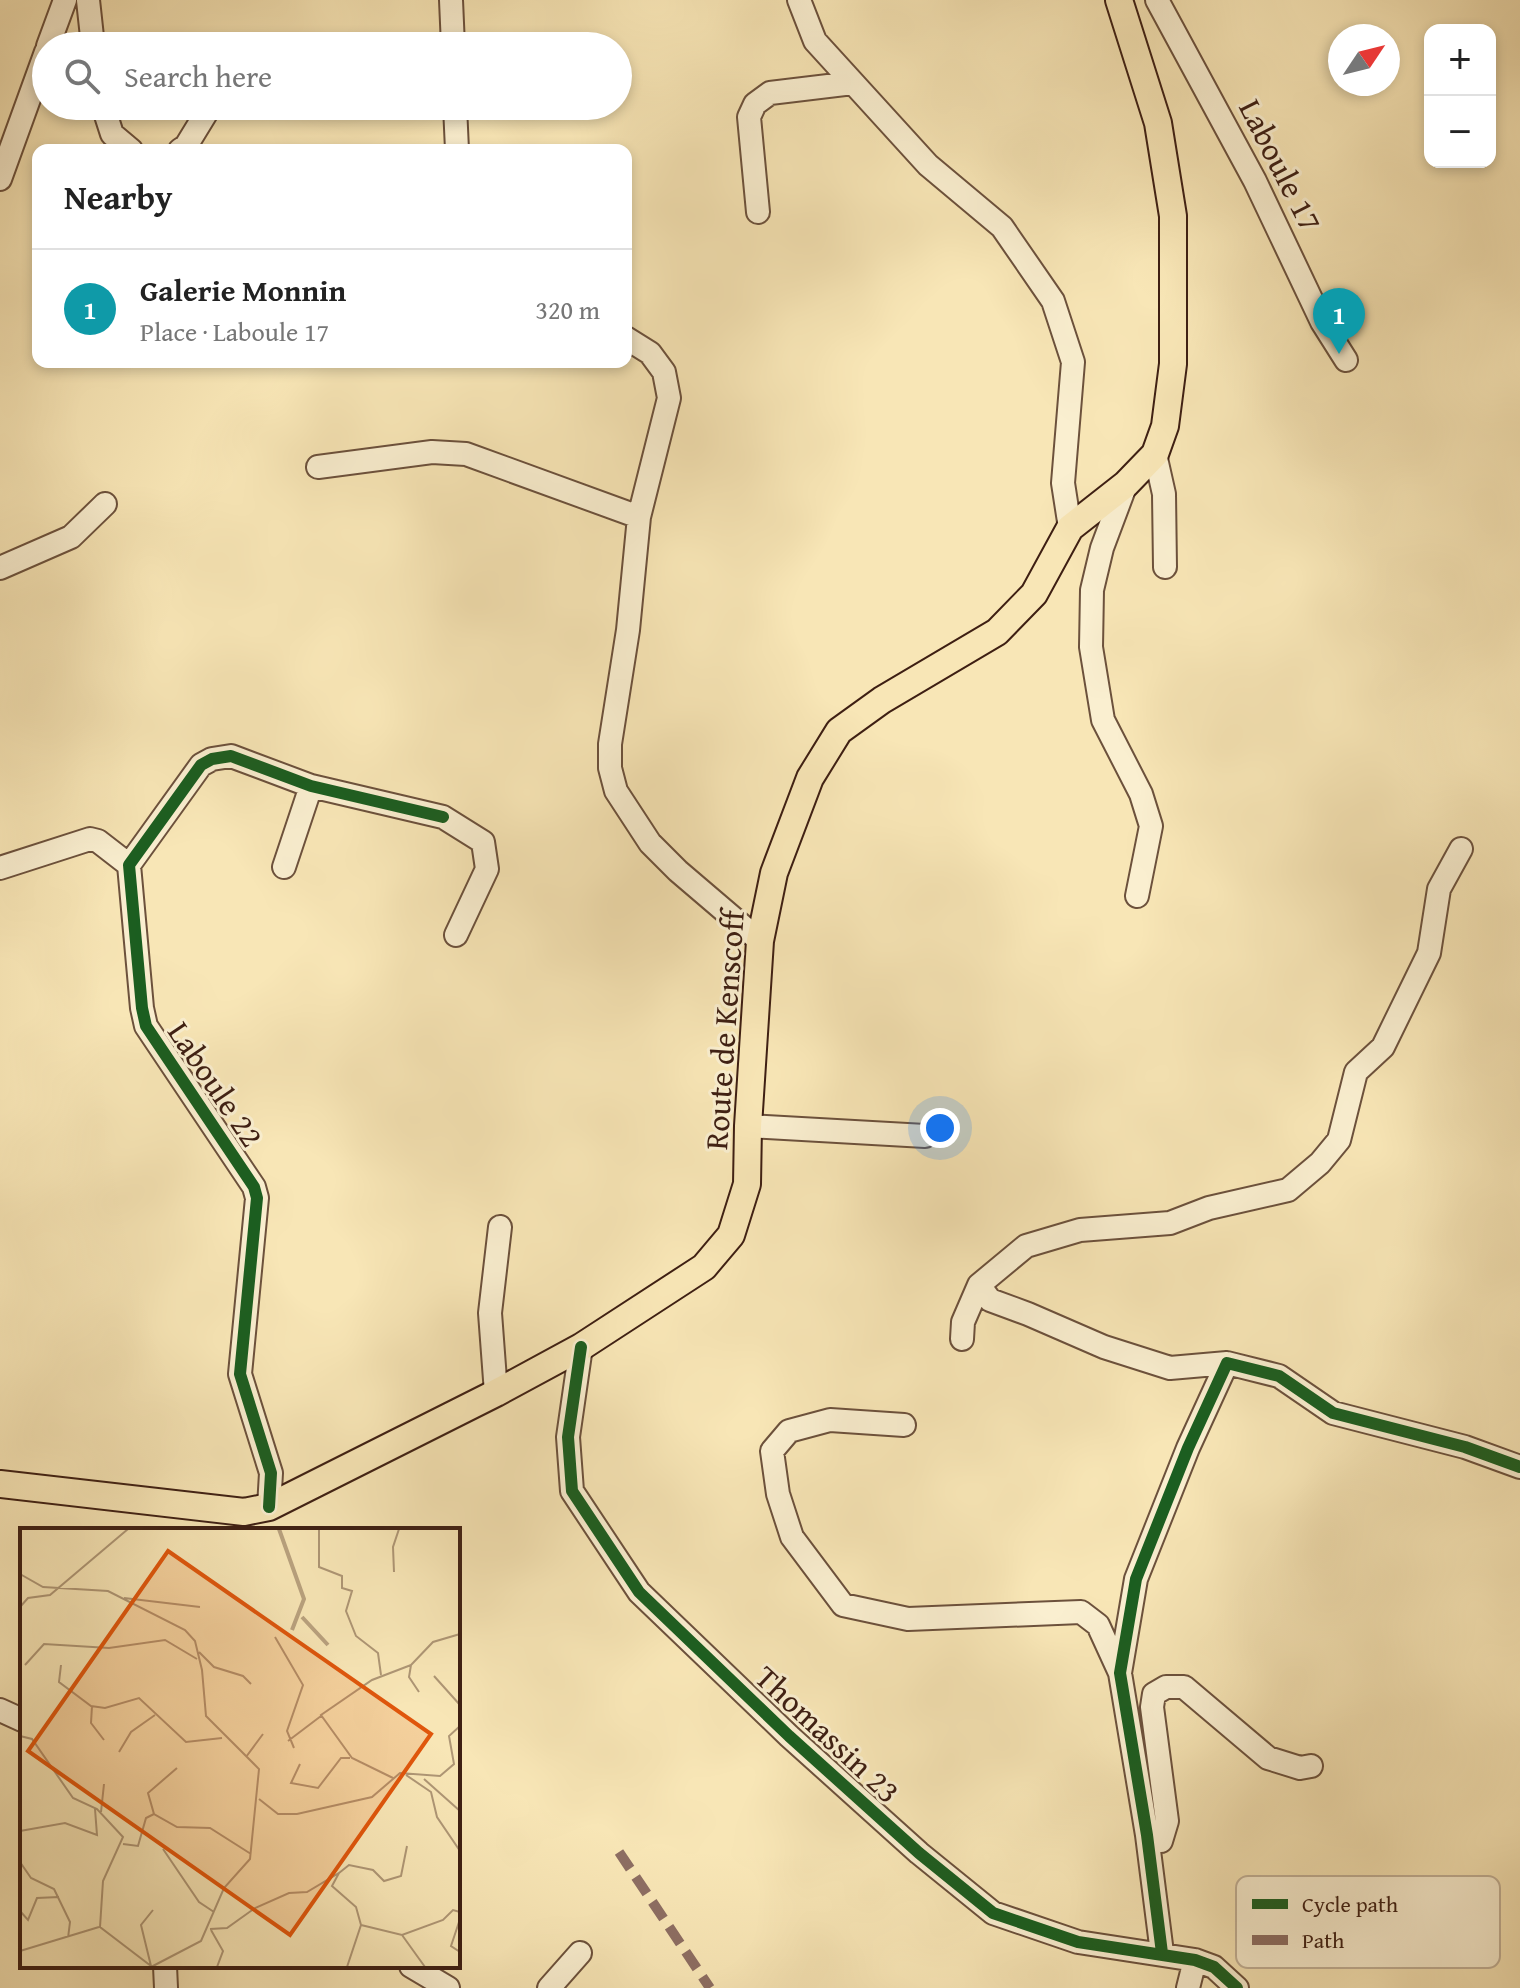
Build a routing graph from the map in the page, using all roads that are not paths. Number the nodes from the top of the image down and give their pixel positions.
1 (65, 0) edge
2 (88, 0) edge
3 (451, 0) edge
4 (799, 0) edge
5 (1119, 0) edge
6 (1157, 0) edge
7 (53, 32) edge
8 (91, 32) edge
9 (452, 32) edge
10 (853, 83) junction
11 (32, 91) edge
12 (108, 120) edge
13 (202, 120) edge
14 (456, 120) edge
15 (124, 144) edge
16 (187, 144) edge
17 (457, 144) edge
18 (0, 179) edge
19 (758, 212) dead end
20 (632, 342) edge
21 (1346, 360) dead end
22 (1155, 454) junction
23 (318, 467) dead end
24 (1126, 484) junction
25 (105, 504) dead end
26 (639, 517) junction
27 (1070, 528) junction
28 (1165, 567) dead end
29 (0, 568) edge
30 (311, 786) junction
31 (1461, 849) dead end
32 (129, 865) junction
33 (284, 867) dead end
34 (0, 868) edge
35 (1137, 896) dead end
36 (456, 935) dead end
37 (760, 941) junction
38 (748, 1126) junction
39 (925, 1136) dead end
40 (500, 1227) dead end
41 (979, 1285) junction
42 (962, 1339) dead end
43 (581, 1347) junction
44 (1227, 1363) junction
45 (496, 1393) junction
46 (904, 1425) dead end
47 (1520, 1467) edge
48 (0, 1484) edge
49 (269, 1507) junction
50 (1120, 1673) junction
51 (0, 1710) edge
52 (20, 1719) edge
53 (1311, 1766) dead end
54 (1161, 1841) dead end
55 (580, 1953) dead end
56 (1162, 1953) junction
57 (1195, 1960) junction
58 (165, 1968) edge
59 (414, 1968) edge
60 (166, 1988) edge
61 (448, 1988) edge
62 (549, 1988) edge
63 (1188, 1988) edge
64 (1213, 1988) edge
65 (1237, 1988) edge

1 - 7 street
2 - 8 street
3 - 9 street
4 - 10 street
5 - 22 main road, Route de Kenscoff
6 - 21 street, Laboule 17
10 - 19 street
10 - 27 street
11 - 18 street
12 - 15 street
13 - 16 street
14 - 17 street
20 - 26 street
22 - 24 main road, Route de Kenscoff
22 - 28 street
23 - 26 street
24 - 27 main road, Route de Kenscoff
24 - 35 street
25 - 29 street
26 - 37 street
27 - 37 main road, Route de Kenscoff
30 - 32 street
30 - 33 street
30 - 36 street
31 - 41 street
32 - 34 street
32 - 49 street, Laboule 22
37 - 38 main road, Route de Kenscoff
38 - 39 street
38 - 43 main road, Route de Kenscoff
40 - 45 street
41 - 42 street
41 - 44 street
43 - 45 main road, Route de Kenscoff
43 - 56 street, Thomassin 23
44 - 47 street
44 - 50 street
45 - 49 main road, Route de Kenscoff
46 - 50 street
48 - 49 main road, Route de Kenscoff
50 - 56 street
51 - 52 street
53 - 54 street
55 - 62 street
56 - 57 street, Thomassin 23
57 - 63 street
57 - 64 street
57 - 65 street, Thomassin 23
58 - 60 street
59 - 61 street

